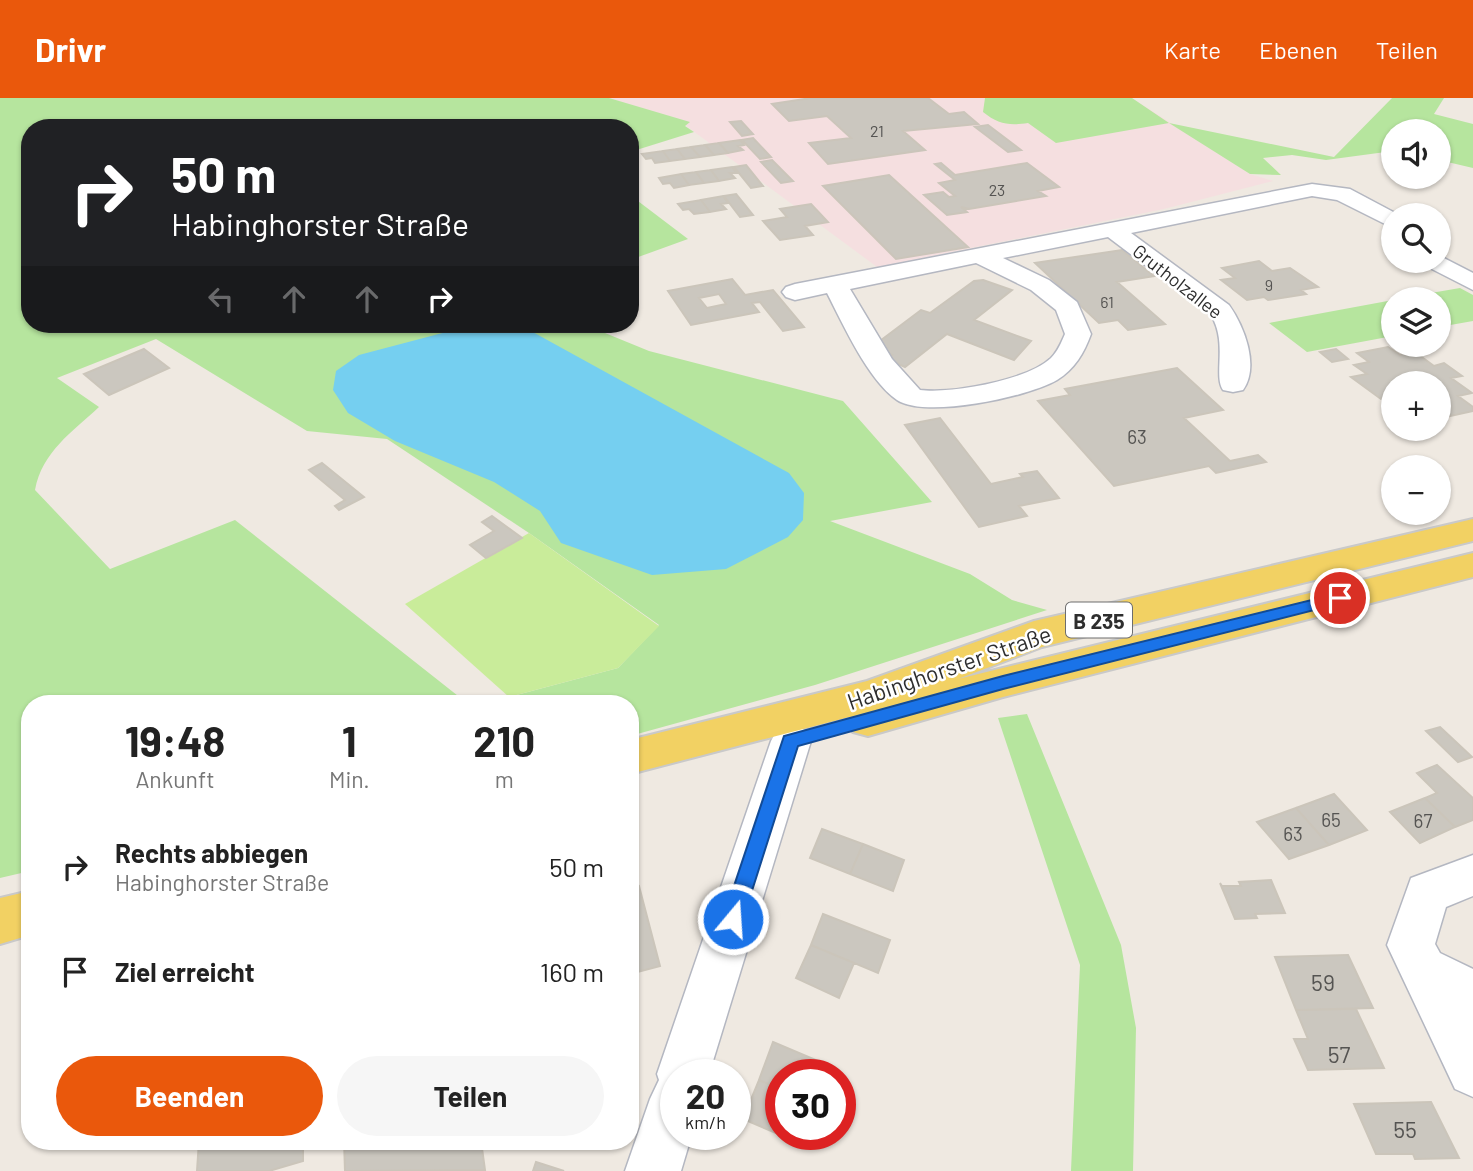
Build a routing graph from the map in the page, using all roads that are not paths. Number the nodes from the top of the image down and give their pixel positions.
1 (1312, 190) junction
2 (1381, 215) edge
3 (1110, 228) junction
4 (1381, 230) edge
5 (1451, 255) edge
6 (981, 256) junction
7 (1473, 268) edge
8 (1451, 271) edge
9 (1473, 283) edge
10 (836, 285) junction
11 (795, 292) dead end
12 (1233, 384) dead end
13 (1473, 530) edge
14 (1473, 565) edge
15 (872, 695) junction
16 (791, 741) junction
17 (639, 755) edge
18 (639, 776) edge
19 (1473, 875) edge
20 (21, 916) edge
21 (0, 921) edge
22 (1423, 969) junction
23 (1473, 995) edge
24 (688, 1059) edge
25 (1473, 1071) edge
26 (660, 1149) edge
27 (653, 1171) edge

1 - 2 street, Grutholzallee
1 - 3 street, Grutholzallee
1 - 4 street
3 - 6 street, Grutholzallee
3 - 12 street, Grutholzallee
5 - 7 street
6 - 10 street, Grutholzallee
6 - 10 street
8 - 9 street
10 - 11 street, Grutholzallee
13 - 15 main road, Habinghorster Straße / B 235
14 - 16 main road, Habinghorster Straße / B 235
15 - 16 main road
15 - 17 main road, Habinghorster Straße / B 235
16 - 18 main road, Habinghorster Straße / B 235
16 - 24 street
19 - 22 street
20 - 21 main road
22 - 23 street
22 - 25 street
26 - 27 street

